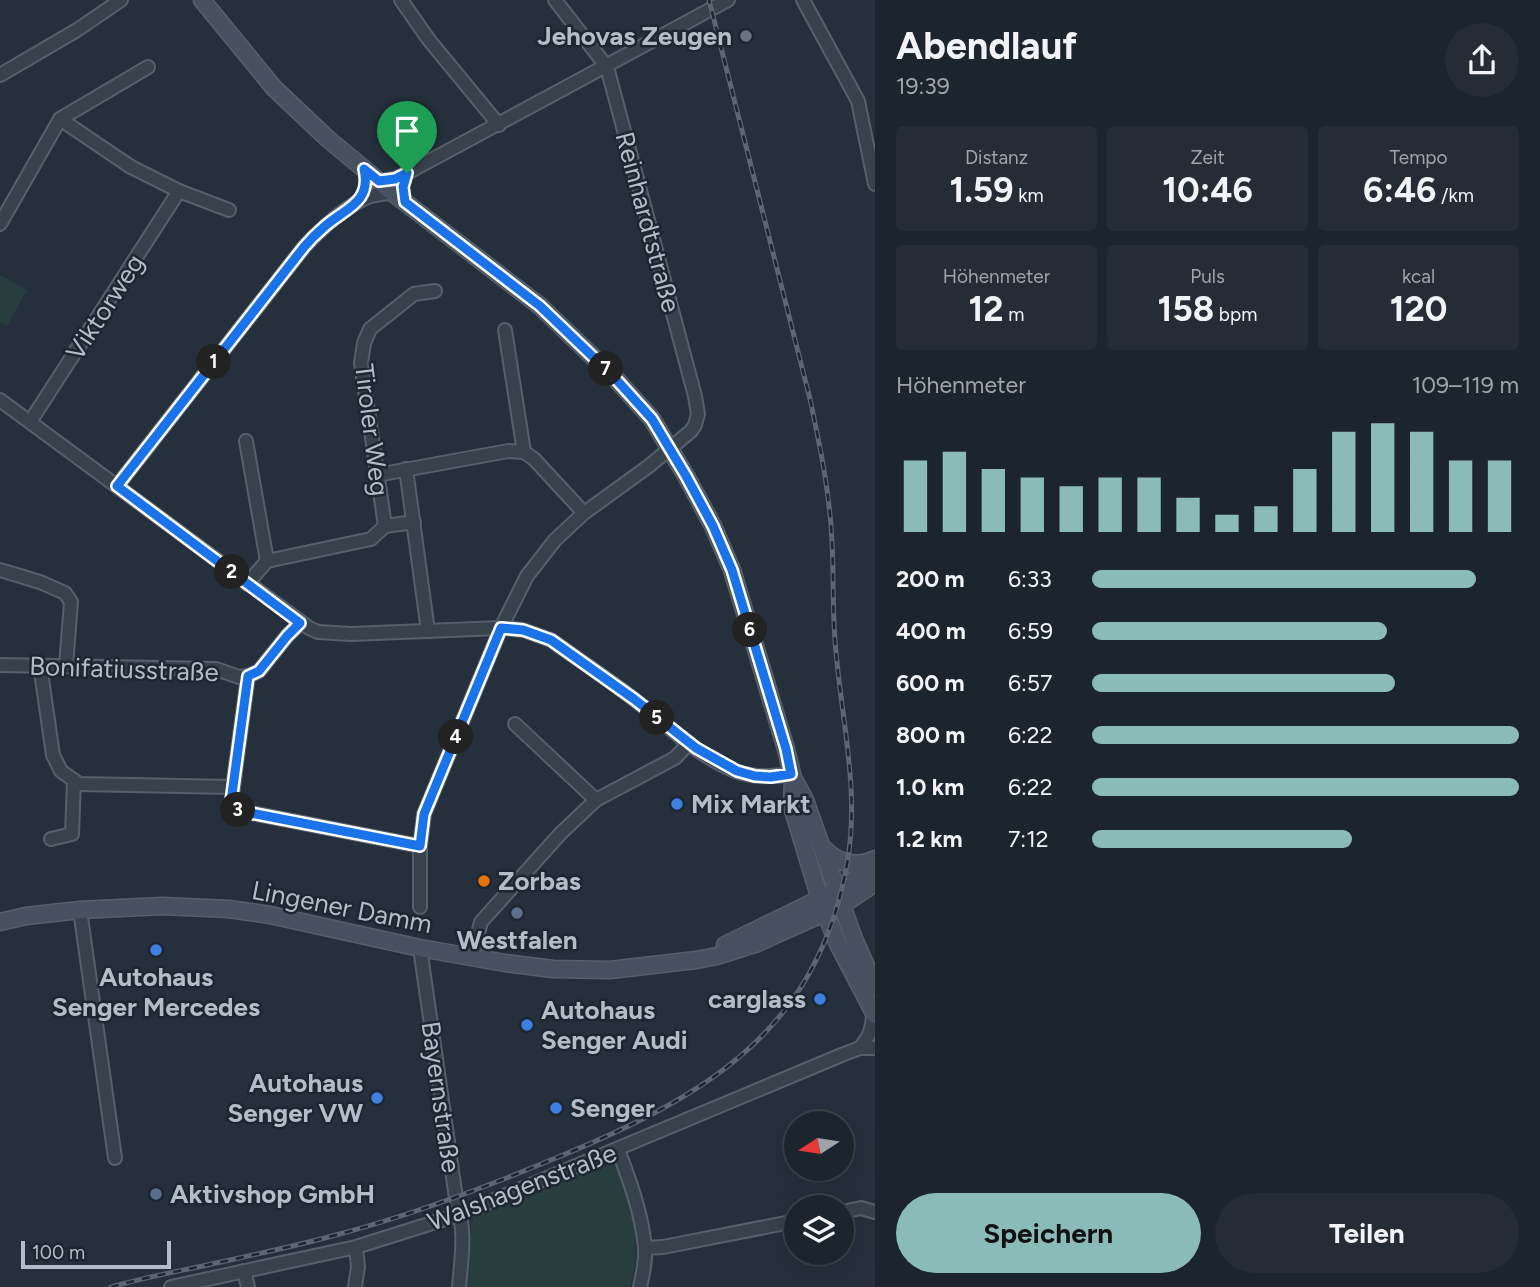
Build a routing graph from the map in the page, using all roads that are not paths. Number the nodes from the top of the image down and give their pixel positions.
1 (121, 0) edge
2 (202, 0) edge
3 (401, 0) edge
4 (555, 0) edge
5 (728, 0) edge
6 (803, 0) edge
7 (607, 66) junction
8 (148, 67) dead end
9 (0, 75) edge
10 (60, 118) junction
11 (499, 125) junction
12 (873, 159) edge
13 (364, 169) junction
14 (407, 173) junction
15 (379, 181) junction
16 (875, 184) edge
17 (179, 191) junction
18 (399, 197) junction
19 (358, 202) junction
20 (229, 210) dead end
21 (0, 224) edge
22 (435, 291) dead end
23 (505, 330) dead end
24 (0, 400) edge
25 (30, 422) junction
26 (246, 442) dead end
27 (670, 448) junction
28 (524, 452) junction
29 (406, 469) junction
30 (377, 474) junction
31 (117, 486) junction
32 (584, 513) junction
33 (414, 522) junction
34 (385, 526) junction
35 (267, 561) junction
36 (0, 570) edge
37 (247, 584) junction
38 (300, 623) junction
39 (501, 628) junction
40 (428, 631) junction
41 (0, 665) edge
42 (40, 665) junction
43 (66, 666) junction
44 (248, 676) junction
45 (515, 723) dead end
46 (689, 743) junction
47 (792, 776) junction
48 (74, 780) junction
49 (233, 787) junction
50 (596, 800) junction
51 (51, 839) dead end
52 (420, 846) junction
53 (822, 848) junction
54 (875, 859) edge
55 (875, 866) edge
56 (875, 883) edge
57 (840, 898) junction
58 (822, 906) junction
59 (420, 907) dead end
60 (80, 910) junction
61 (0, 922) edge
62 (420, 948) junction
63 (472, 957) junction
64 (875, 986) edge
65 (874, 1013) edge
66 (860, 1048) junction
67 (875, 1048) edge
68 (618, 1150) junction
69 (115, 1158) dead end
70 (854, 1209) edge
71 (875, 1212) edge
72 (461, 1214) junction
73 (784, 1223) edge
74 (356, 1247) junction
75 (645, 1248) junction
76 (244, 1271) junction
77 (171, 1287) edge
78 (248, 1287) edge
79 (355, 1287) edge
80 (459, 1287) edge
81 (640, 1287) edge

1 - 9 street
2 - 13 main road
3 - 11 street
4 - 7 street, Reinhardtstraße
5 - 7 street
6 - 12 street
7 - 11 street
7 - 27 street, Reinhardtstraße
8 - 10 street
10 - 17 street
10 - 21 street
11 - 14 street
12 - 16 street
13 - 15 main road
13 - 19 street
14 - 15 street
14 - 18 street
15 - 18 main road
17 - 20 street
17 - 25 street, Viktorweg
18 - 19 street
18 - 27 main road
19 - 31 street
22 - 30 street, Tiroler Weg
23 - 28 street
24 - 25 street
25 - 31 street
26 - 35 street
27 - 32 street
27 - 47 main road
28 - 29 street
28 - 32 street
29 - 30 street
29 - 33 street, Tiroler Weg
30 - 34 street, Tiroler Weg
31 - 37 street
32 - 39 street
33 - 34 street
33 - 40 street, Tiroler Weg
34 - 35 street
35 - 37 street
36 - 43 street
37 - 38 street
38 - 40 street
38 - 44 street
39 - 40 street
39 - 46 street
39 - 52 street
41 - 42 street, Bonifatiusstraße
42 - 43 street, Bonifatiusstraße
42 - 48 street
43 - 44 street, Bonifatiusstraße
44 - 49 street
45 - 50 street
46 - 47 street
46 - 50 street
47 - 53 main road
47 - 58 main road
48 - 49 street
48 - 51 street
49 - 52 street
50 - 63 street
52 - 59 street
53 - 54 main road
53 - 57 main road
55 - 57 main road
56 - 57 main road
57 - 58 main road, Lingener Damm
57 - 64 main road
58 - 63 main road, Lingener Damm
58 - 65 main road
60 - 61 main road, Lingener Damm
60 - 62 main road, Lingener Damm
60 - 69 street
62 - 63 main road, Lingener Damm
62 - 72 street, Bayernstraße
65 - 66 street
66 - 67 street, Walshagenstraße
66 - 68 street, Walshagenstraße
68 - 72 street, Walshagenstraße
68 - 75 street
70 - 71 street
72 - 74 street, Walshagenstraße
72 - 80 street, Bayernstraße
73 - 75 street
74 - 76 street, Walshagenstraße
74 - 79 street
75 - 81 street
76 - 77 street, Walshagenstraße
76 - 78 street

